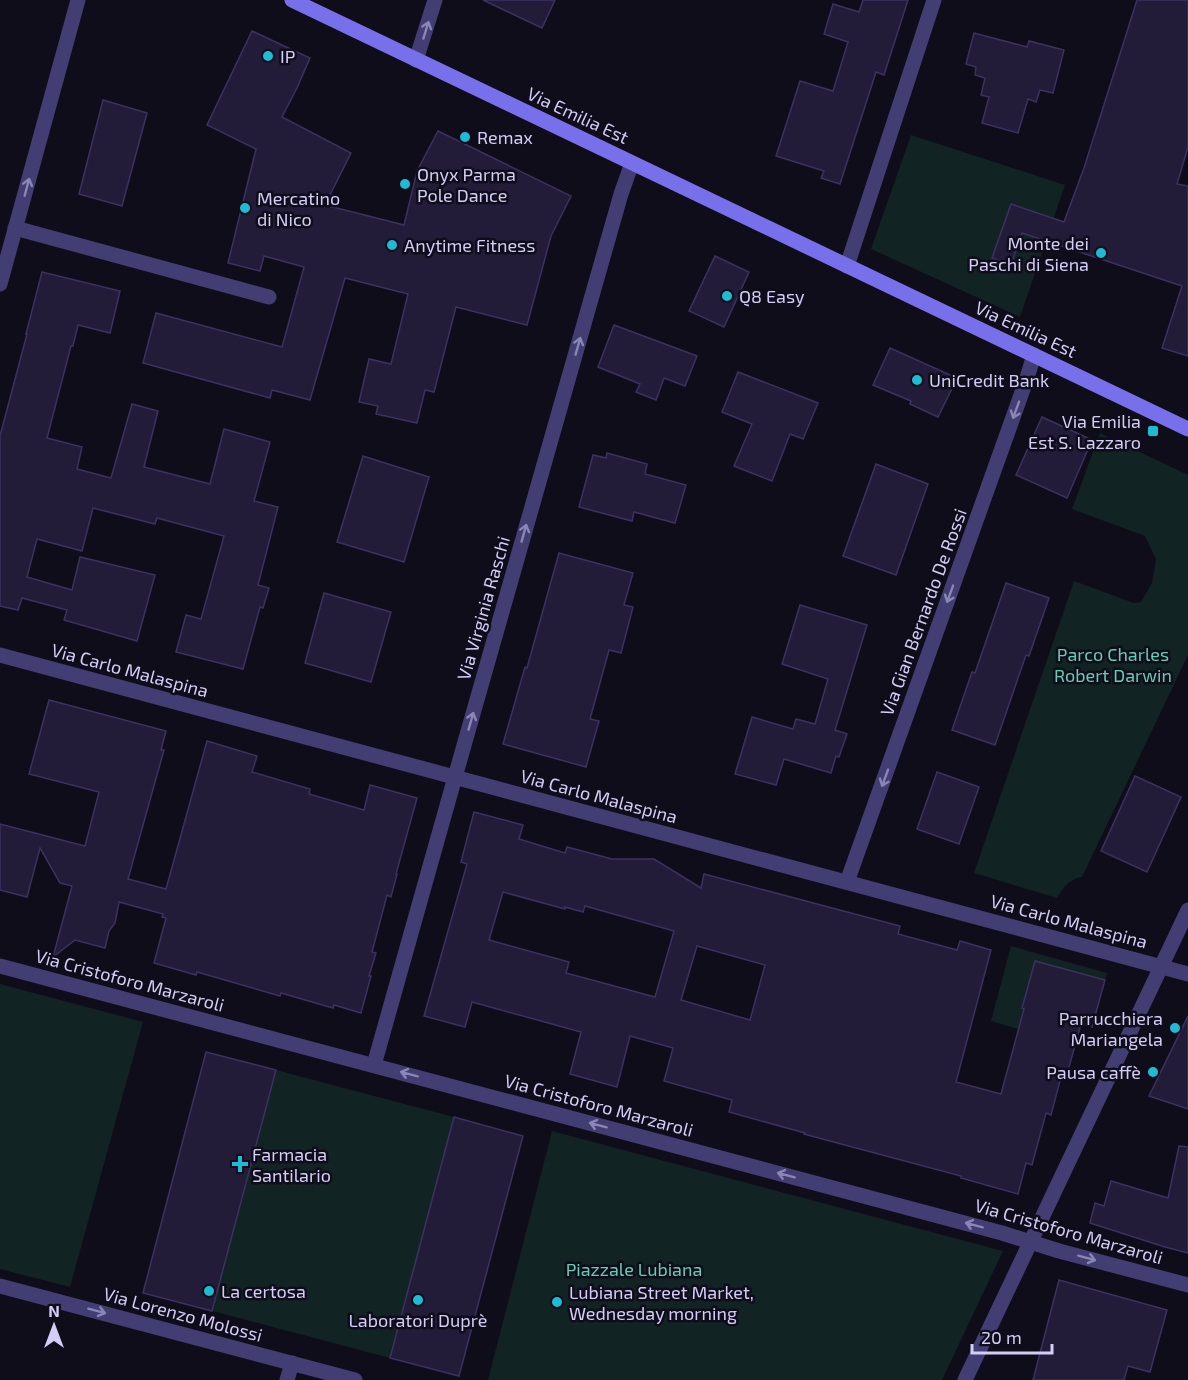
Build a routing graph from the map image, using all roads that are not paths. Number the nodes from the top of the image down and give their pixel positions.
1 (78, 0) edge
2 (292, 0) edge
3 (435, 0) edge
4 (934, 0) edge
5 (416, 60) junction
6 (632, 163) junction
7 (15, 228) junction
8 (847, 266) junction
9 (0, 284) edge
10 (269, 297) dead end
11 (1034, 355) junction
12 (1188, 429) edge
13 (0, 655) edge
14 (455, 777) junction
15 (847, 882) junction
16 (1188, 910) edge
17 (0, 966) edge
18 (1161, 966) junction
19 (1188, 974) edge
20 (374, 1065) junction
21 (1030, 1241) junction
22 (1188, 1285) edge
23 (0, 1286) edge
24 (292, 1363) junction
25 (288, 1380) edge
26 (356, 1380) edge
27 (965, 1380) edge

7 -> 1 street
2 - 5 main road, Via Emilia Est
5 -> 3 street
4 - 8 street
5 - 6 main road, Via Emilia Est
6 - 8 main road, Via Emilia Est
14 -> 6 street, Via Virginia Raschi
7 - 9 street
7 - 10 street
8 - 11 main road, Via Emilia Est
11 - 12 main road, Via Emilia Est
11 -> 15 street, Via Gian Bernardo De Rossi
13 - 14 street, Via Carlo Malaspina
14 - 15 street, Via Carlo Malaspina
14 - 20 street, Via Virginia Raschi
15 - 18 street, Via Carlo Malaspina
16 - 18 street
17 - 20 street, Via Cristoforo Marzaroli
18 - 19 street, Via Carlo Malaspina
18 - 21 street
21 -> 20 street, Via Cristoforo Marzaroli
21 -> 22 street, Via Cristoforo Marzaroli
21 - 27 street
23 -> 24 street, Via Lorenzo Molossi
24 - 25 street
24 - 26 street, Via Lorenzo Molossi

